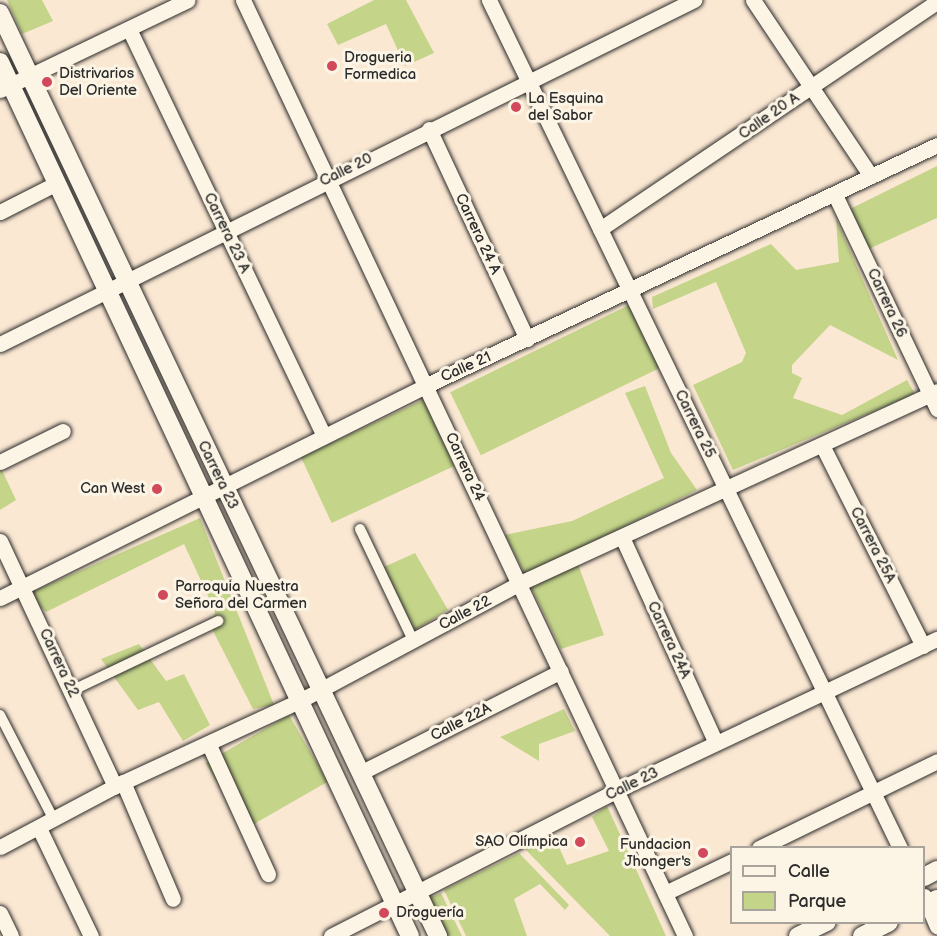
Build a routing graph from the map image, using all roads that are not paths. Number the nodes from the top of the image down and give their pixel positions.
1 (188, 0) edge
2 (243, 0) edge
3 (489, 0) edge
4 (694, 0) edge
5 (753, 0) edge
6 (937, 2) edge
7 (0, 13) edge
8 (130, 31) junction
9 (0, 62) edge
10 (30, 76) junction
11 (528, 79) junction
12 (5, 88) edge
13 (809, 89) junction
14 (429, 129) junction
15 (937, 146) edge
16 (871, 176) junction
17 (331, 177) junction
18 (55, 184) junction
19 (836, 197) junction
20 (0, 212) edge
21 (600, 229) junction
22 (226, 231) junction
23 (126, 282) junction
24 (629, 289) junction
25 (107, 292) junction
26 (527, 339) junction
27 (0, 344) edge
28 (427, 385) junction
29 (933, 393) edge
30 (937, 409) edge
31 (63, 431) dead end
32 (324, 436) junction
33 (822, 445) junction
34 (0, 462) edge
35 (224, 488) junction
36 (726, 489) junction
37 (205, 496) junction
38 (360, 529) dead end
39 (622, 537) junction
40 (0, 541) edge
41 (520, 583) junction
42 (23, 587) junction
43 (0, 598) edge
44 (218, 621) dead end
45 (414, 640) junction
46 (930, 643) edge
47 (561, 671) junction
48 (73, 690) junction
49 (321, 690) junction
50 (824, 692) junction
51 (302, 700) junction
52 (0, 715) edge
53 (716, 743) junction
54 (209, 745) junction
55 (937, 761) edge
56 (360, 773) junction
57 (119, 784) junction
58 (617, 790) junction
59 (873, 792) junction
60 (54, 820) junction
61 (39, 828) junction
62 (763, 846) edge
63 (899, 846) edge
64 (0, 847) edge
65 (730, 862) edge
66 (268, 874) dead end
67 (666, 893) junction
68 (418, 895) junction
69 (173, 898) dead end
70 (928, 901) edge
71 (396, 907) junction
72 (0, 913) edge
73 (823, 924) edge
74 (885, 924) edge
75 (937, 926) edge
76 (11, 936) edge
77 (91, 936) edge
78 (331, 936) edge
79 (410, 936) edge
80 (438, 936) edge
81 (685, 936) edge
82 (798, 936) edge
83 (862, 936) edge

1 - 8 street
2 - 17 street, Carrera 24
3 - 11 street, Carrera 25
4 - 11 street, Calle 20
5 - 13 street
6 - 13 street, Calle 20 A
7 - 10 street, Carrera 23
8 - 10 street
8 - 22 street, Carrera 23 A
9 - 12 street, Carrera 23
10 - 12 street
10 - 23 street, Carrera 23
11 - 14 street, Calle 20
11 - 21 street, Carrera 25
12 - 18 street, Carrera 23
13 - 16 street
13 - 21 street, Calle 20 A
14 - 17 street, Calle 20
14 - 26 street, Carrera 24 A
15 - 16 street, Calle 21
16 - 19 street, Calle 21
17 - 22 street, Calle 20
17 - 28 street, Carrera 24
18 - 20 street
18 - 25 street, Carrera 23
19 - 24 street, Calle 21
19 - 29 street, Carrera 26
21 - 24 street, Carrera 25
22 - 23 street, Calle 20
22 - 32 street, Carrera 23 A
23 - 25 street, Calle 20
23 - 35 street, Carrera 23
24 - 26 street, Calle 21
24 - 36 street, Carrera 25
25 - 27 street, Calle 20
25 - 37 street, Carrera 23
26 - 28 street, Calle 21
28 - 32 street, Calle 21
28 - 41 street, Carrera 24
29 - 30 street, Carrera 26
29 - 33 street, Calle 22
31 - 34 street
32 - 35 street, Calle 21
33 - 36 street, Calle 22
33 - 46 street, Carrera 25A
35 - 37 street, Calle 21
35 - 49 street, Carrera 23
36 - 39 street, Calle 22
36 - 50 street, Carrera 25
37 - 42 street, Calle 21
37 - 51 street, Carrera 23
38 - 45 street
39 - 41 street, Calle 22
39 - 53 street, Carrera 24A
40 - 42 street, Carrera 22
41 - 45 street, Calle 22
41 - 47 street, Carrera 24
42 - 43 street, Calle 21
42 - 48 street, Carrera 22
44 - 48 street
45 - 49 street, Calle 22
46 - 50 street, Calle 23
47 - 56 street, Calle 22A
47 - 58 street, Carrera 24
48 - 57 street, Carrera 22
49 - 51 street, Calle 22
49 - 56 street, Carrera 23
50 - 53 street, Calle 23
50 - 59 street, Carrera 25
51 - 54 street, Calle 22
51 - 71 street, Carrera 23
52 - 60 street
53 - 58 street, Calle 23
54 - 57 street, Calle 22
54 - 66 street
55 - 59 street
56 - 68 street, Carrera 23
57 - 60 street, Calle 22
57 - 69 street, Carrera 22
58 - 67 street, Carrera 24
58 - 68 street, Calle 23
59 - 62 street
59 - 63 street, Carrera 25
60 - 61 street, Calle 22
61 - 64 street, Calle 22
61 - 77 street
65 - 67 street
67 - 81 street, Carrera 24
68 - 71 street, Calle 23
68 - 80 street, Carrera 23
70 - 75 street
71 - 78 street, Calle 23
71 - 79 street, Carrera 23
72 - 76 street
73 - 82 street
74 - 83 street

